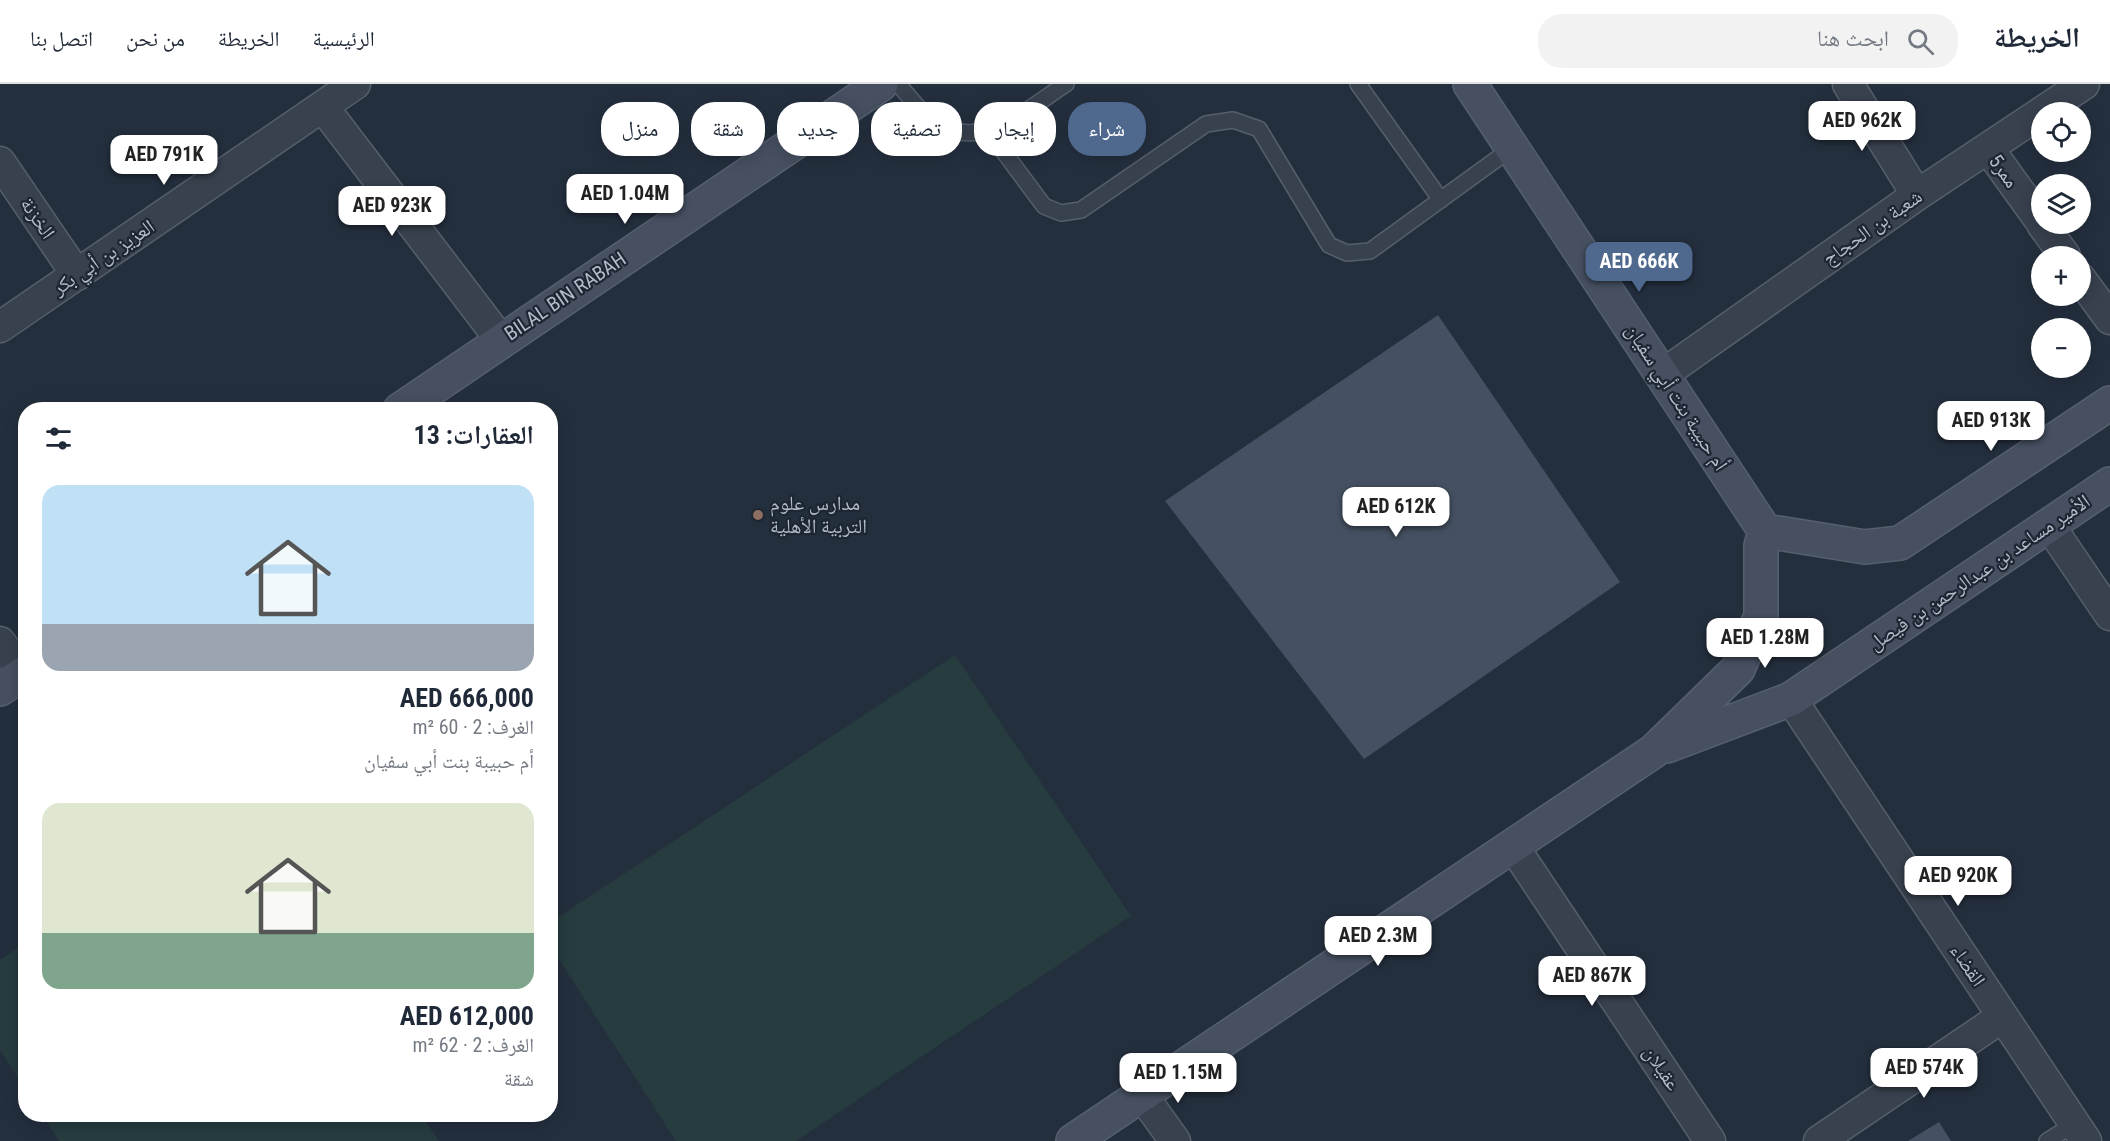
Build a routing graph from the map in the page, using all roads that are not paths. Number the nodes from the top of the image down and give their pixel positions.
1 (355, 84) edge
2 (881, 84) edge
3 (897, 84) edge
4 (1066, 84) edge
5 (1358, 84) edge
6 (1470, 84) edge
7 (1848, 84) edge
8 (2084, 84) edge
9 (1037, 102) edge
10 (323, 106) junction
11 (974, 132) edge
12 (1512, 148) junction
13 (1988, 148) junction
14 (1007, 156) edge
15 (0, 162) edge
16 (1917, 195) junction
17 (1441, 200) junction
18 (2031, 208) edge
19 (77, 275) junction
20 (2091, 293) edge
21 (2110, 319) edge
22 (0, 327) edge
23 (500, 339) junction
24 (1662, 375) junction
25 (411, 402) edge
26 (2110, 403) edge
27 (2110, 484) edge
28 (2049, 525) junction
29 (1765, 531) junction
30 (2110, 615) edge
31 (0, 642) edge
32 (16, 678) edge
33 (1791, 699) junction
34 (1654, 751) junction
35 (1513, 846) junction
36 (2002, 1017) junction
37 (1142, 1095) junction
38 (2080, 1132) edge
39 (1073, 1141) edge
40 (1175, 1141) edge
41 (1710, 1141) edge
42 (1819, 1141) edge
43 (2047, 1141) edge

1 - 10 street, العزيز بن أبي بكر
2 - 23 main road, BILAL BIN RABAH
3 - 11 lane
4 - 9 lane
5 - 17 lane
6 - 12 main road, أم حبيبة بنت أبي سفيان
7 - 16 street
8 - 13 street, شعبة بن الحجاج
10 - 19 street, العزيز بن أبي بكر
10 - 23 street
12 - 17 lane
12 - 24 main road, أم حبيبة بنت أبي سفيان
13 - 16 street, شعبة بن الحجاج
13 - 18 street, ممر5
14 - 17 lane
15 - 19 street, الخزنة
16 - 24 street, شعبة بن الحجاج
19 - 22 street, العزيز بن أبي بكر
20 - 21 street
23 - 25 main road, BILAL BIN RABAH
24 - 29 main road, أم حبيبة بنت أبي سفيان
26 - 29 main road
27 - 28 main road, الأمير مساعد بن عبدالرحمن بن فيصل
28 - 30 street
28 - 33 main road, الأمير مساعد بن عبدالرحمن بن فيصل
29 - 34 main road, الأمير مساعد بن عبدالرحمن بن فيصل
31 - 32 street
33 - 34 main road, الأمير مساعد بن عبدالرحمن بن فيصل
33 - 36 street, القضاء
34 - 35 main road, الأمير مساعد بن عبدالرحمن بن فيصل
35 - 37 main road, الأمير مساعد بن عبدالرحمن بن فيصل
35 - 41 street, عقيلان
36 - 38 street, القضاء
36 - 42 street
37 - 39 main road, الأمير مساعد بن عبدالرحمن بن فيصل
37 - 40 street
38 - 43 lane

